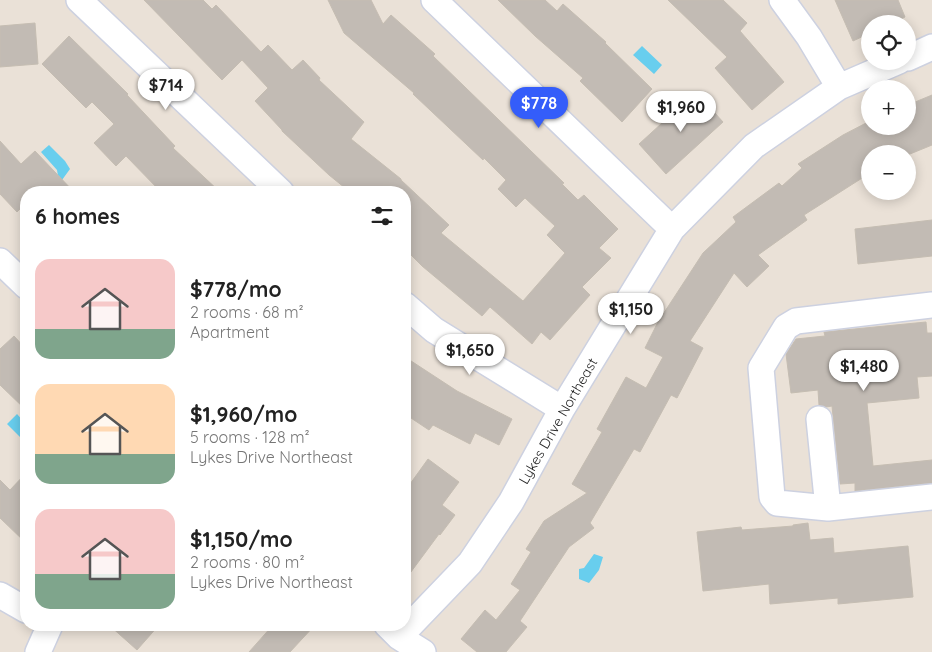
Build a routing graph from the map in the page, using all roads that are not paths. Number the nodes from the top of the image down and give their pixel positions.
1 (79, 0) edge
2 (434, 0) edge
3 (782, 0) edge
4 (932, 47) edge
5 (916, 54) edge
6 (878, 70) edge
7 (839, 87) junction
8 (275, 186) edge
9 (672, 228) junction
10 (0, 260) edge
11 (20, 280) edge
12 (932, 305) edge
13 (411, 310) edge
14 (562, 409) junction
15 (819, 420) dead end
16 (932, 497) edge
17 (828, 508) junction
18 (0, 595) edge
19 (20, 607) edge
20 (411, 624) edge
21 (47, 631) edge
22 (398, 638) edge
23 (38, 652) edge
24 (423, 652) edge

1 - 8 street
2 - 9 street
3 - 7 street
4 - 5 street
6 - 7 street, Lykes Drive Northeast
7 - 9 street, Lykes Drive Northeast
9 - 14 street, Lykes Drive Northeast
10 - 11 street
12 - 17 street
13 - 14 street
14 - 20 street, Lykes Drive Northeast
15 - 17 street
16 - 17 street
18 - 19 street
21 - 23 street
22 - 24 street

